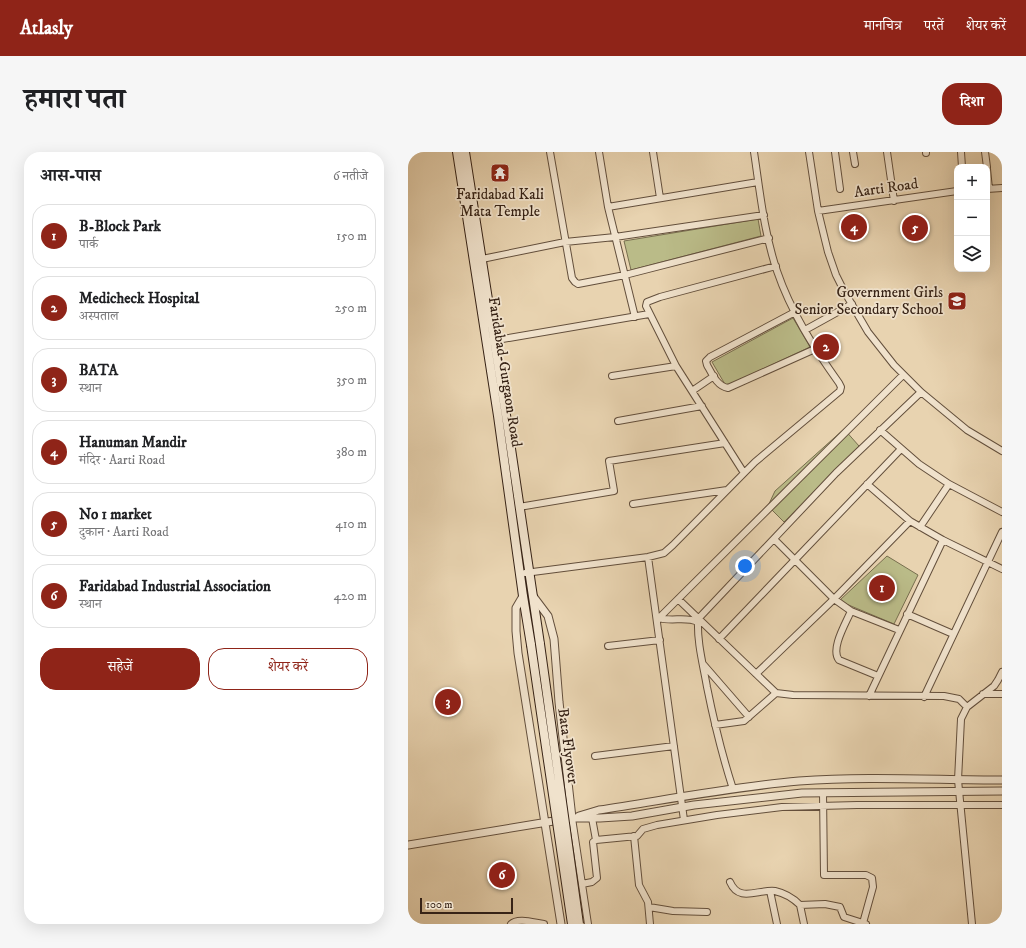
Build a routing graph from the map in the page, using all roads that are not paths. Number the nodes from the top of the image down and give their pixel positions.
1 (457, 152) edge
2 (465, 152) edge
3 (550, 152) edge
4 (599, 152) edge
5 (653, 152) edge
6 (754, 152) edge
7 (809, 152) edge
8 (834, 152) edge
9 (853, 152) edge
10 (887, 152) edge
11 (961, 152) edge
12 (985, 152) edge
13 (855, 164) dead end
14 (962, 164) edge
15 (986, 164) edge
16 (758, 182) junction
17 (1002, 188) edge
18 (840, 189) dead end
19 (990, 189) edge
20 (954, 191) edge
21 (660, 198) junction
22 (894, 200) junction
23 (608, 207) junction
24 (818, 211) junction
25 (764, 215) junction
26 (615, 237) junction
27 (769, 238) junction
28 (565, 242) junction
29 (482, 259) junction
30 (776, 266) junction
31 (625, 276) junction
32 (852, 304) junction
33 (795, 312) junction
34 (649, 314) junction
35 (635, 317) junction
36 (805, 330) junction
37 (491, 341) junction
38 (815, 348) junction
39 (676, 366) junction
40 (903, 375) junction
41 (612, 376) dead end
42 (714, 376) junction
43 (692, 391) junction
44 (921, 392) junction
45 (702, 406) junction
46 (618, 421) dead end
47 (880, 430) junction
48 (725, 443) junction
49 (902, 449) junction
50 (1002, 450) edge
51 (744, 473) junction
52 (867, 484) junction
53 (949, 484) junction
54 (727, 490) junction
55 (633, 504) dead end
56 (519, 507) junction
57 (1002, 512) edge
58 (910, 521) junction
59 (920, 527) junction
60 (1002, 532) edge
61 (774, 539) junction
62 (943, 540) junction
63 (648, 557) junction
64 (795, 560) junction
65 (987, 562) junction
66 (1002, 569) edge
67 (529, 573) junction
68 (520, 574) junction
69 (532, 595) junction
70 (523, 596) junction
71 (834, 598) junction
72 (678, 599) junction
73 (851, 610) junction
74 (907, 614) junction
75 (658, 619) junction
76 (698, 621) junction
77 (900, 630) junction
78 (953, 634) junction
79 (719, 639) junction
80 (660, 640) junction
81 (608, 646) dead end
82 (702, 663) junction
83 (1002, 672) edge
84 (756, 674) junction
85 (878, 676) junction
86 (776, 693) junction
87 (983, 694) junction
88 (1002, 694) edge
89 (869, 696) junction
90 (924, 697) junction
91 (967, 707) junction
92 (749, 717) junction
93 (715, 725) junction
94 (674, 746) junction
95 (595, 756) dead end
96 (958, 780) junction
97 (1002, 780) edge
98 (733, 789) junction
99 (959, 791) junction
100 (1002, 791) edge
101 (823, 793) junction
102 (681, 797) junction
103 (960, 805) junction
104 (1002, 805) edge
105 (824, 806) junction
106 (682, 807) junction
107 (572, 818) junction
108 (592, 818) junction
109 (684, 820) junction
110 (545, 823) junction
111 (634, 836) junction
112 (596, 840) junction
113 (408, 845) edge
114 (730, 882) dead end
115 (582, 884) junction
116 (770, 891) junction
117 (800, 905) junction
118 (649, 907) junction
119 (707, 912) dead end
120 (864, 923) edge
121 (511, 924) edge
122 (544, 924) edge
123 (561, 924) edge
124 (572, 924) edge
125 (579, 924) edge
126 (588, 924) edge
127 (650, 924) edge
128 (777, 924) edge
129 (804, 924) edge
130 (972, 924) edge

1 - 37 main road, Faridabad-Gurgaon Road
2 - 29 main road, Faridabad-Gurgaon Road
3 - 28 street
4 - 23 street
5 - 21 street
6 - 16 street
7 - 24 street
8 - 18 street
9 - 13 street
10 - 22 street
11 - 14 street
12 - 15 street
16 - 21 street
16 - 25 street
17 - 19 street
20 - 22 street, Aarti Road
21 - 23 street
22 - 24 street, Aarti Road
23 - 26 street
24 - 32 street
25 - 26 street
25 - 27 street
26 - 28 street
26 - 31 street
27 - 30 street
27 - 31 street
28 - 29 street
28 - 31 street
29 - 37 main road, Faridabad-Gurgaon Road
30 - 33 street
30 - 34 street
31 - 35 street
32 - 36 street
32 - 40 street
33 - 36 street
33 - 42 street
34 - 35 street
34 - 39 street
35 - 37 street
36 - 38 street
37 - 56 main road, Faridabad-Gurgaon Road
37 - 68 main road, Faridabad-Gurgaon Road
38 - 42 street
38 - 51 street
39 - 41 street
39 - 43 street
40 - 44 street
40 - 72 street
42 - 43 street
43 - 45 street
44 - 47 street
44 - 50 street
45 - 46 street
45 - 48 street
47 - 49 street
47 - 61 street
48 - 51 street
48 - 56 street
49 - 52 street
49 - 53 street
51 - 54 street
52 - 58 street
52 - 64 street
53 - 57 street
53 - 59 street
54 - 55 street
54 - 63 street
56 - 67 main road, Faridabad-Gurgaon Road
58 - 59 street
58 - 71 street
59 - 62 street
60 - 65 street
61 - 64 street
61 - 76 street
62 - 65 street
62 - 74 street
63 - 67 street
63 - 75 street
64 - 71 street
64 - 79 street
65 - 66 street
65 - 78 street
67 - 68 street
67 - 69 main road, Bata Flyover
68 - 70 main road, Faridabad-Gurgaon Road
69 - 107 street
69 - 125 main road, Bata Flyover, bridge
70 - 110 street
70 - 124 main road, Bata Flyover, bridge
71 - 73 street
71 - 84 street
72 - 75 street
72 - 76 street
73 - 77 street
73 - 85 street
74 - 77 street
74 - 78 street
75 - 76 street
75 - 80 street
76 - 79 street
76 - 82 street
77 - 85 street
78 - 90 street
79 - 84 street
80 - 81 street
80 - 94 street
82 - 92 street
82 - 93 street
83 - 87 street
84 - 86 street
85 - 89 street
86 - 89 street
86 - 92 street
87 - 88 street
87 - 91 street
89 - 90 street
90 - 91 street
91 - 96 street
92 - 93 street
93 - 98 street
94 - 95 street
94 - 102 street
96 - 97 street
96 - 98 street
96 - 99 street
98 - 102 street
99 - 100 street
99 - 101 street
99 - 103 street
101 - 105 street
101 - 106 street
102 - 106 street
102 - 107 street
103 - 104 street
103 - 105 street
103 - 130 street
105 - 109 street
105 - 120 street
106 - 108 street
106 - 109 street
107 - 108 street
107 - 110 street
107 - 115 street
108 - 112 street
109 - 111 street
110 - 113 street
110 - 123 street
111 - 112 street
111 - 118 street
112 - 115 street
114 - 116 street
115 - 126 street
116 - 117 street
116 - 128 street
117 - 120 street
117 - 129 street
118 - 119 street
118 - 127 street
121 - 122 street

